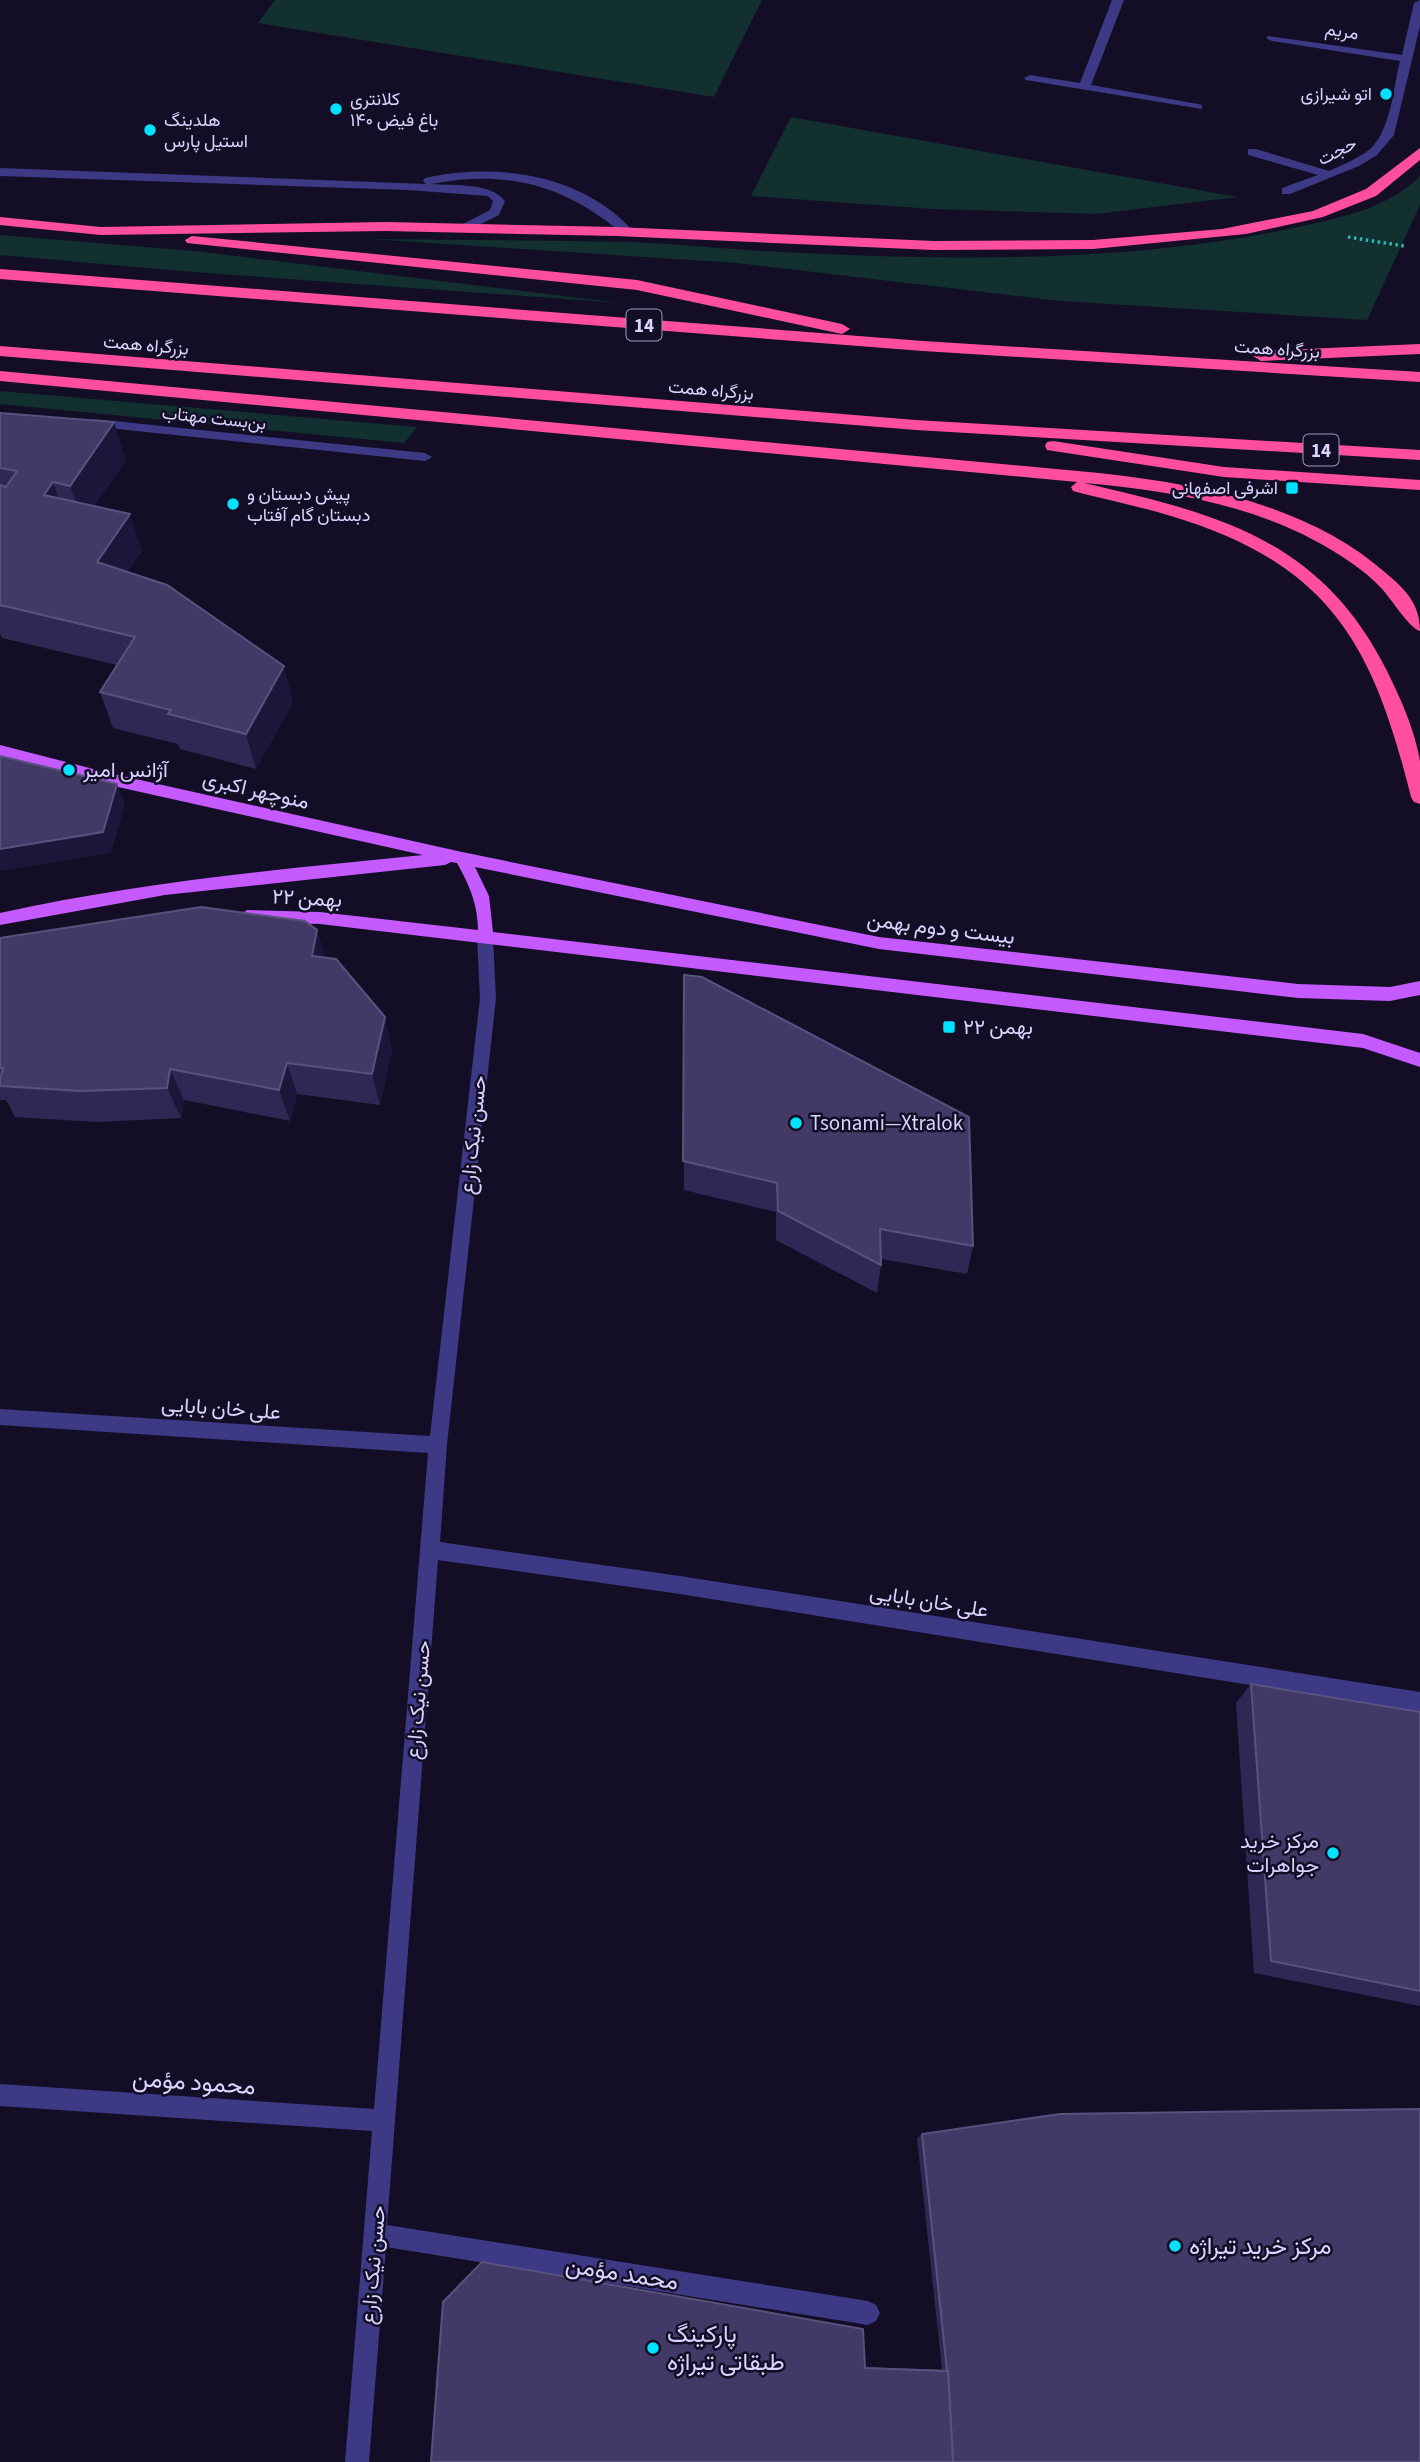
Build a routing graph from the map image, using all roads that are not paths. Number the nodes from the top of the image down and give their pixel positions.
1 (1118, 0) edge
2 (1420, 3) edge
3 (1272, 38) dead end
4 (1406, 59) junction
5 (1030, 78) dead end
6 (1084, 87) junction
7 (1198, 107) dead end
8 (1252, 152) dead end
9 (1420, 152) edge
10 (0, 172) edge
11 (1330, 175) junction
12 (408, 186) junction
13 (1286, 191) dead end
14 (0, 221) edge
15 (465, 228) junction
16 (99, 231) junction
17 (627, 231) junction
18 (0, 274) edge
19 (923, 346) junction
20 (1420, 349) edge
21 (0, 351) edge
22 (1153, 360) junction
23 (0, 376) edge
24 (1420, 377) edge
25 (671, 406) junction
26 (457, 416) junction
27 (82, 422) edge
28 (916, 425) junction
29 (1420, 455) edge
30 (425, 457) dead end
31 (1005, 471) junction
32 (1420, 485) edge
33 (1420, 625) edge
34 (0, 751) edge
35 (1420, 797) edge
36 (462, 858) junction
37 (224, 918) edge
38 (0, 919) edge
39 (485, 939) junction
40 (1420, 988) edge
41 (1420, 1060) edge
42 (0, 1418) edge
43 (438, 1445) junction
44 (430, 1550) junction
45 (1420, 1702) edge
46 (0, 2095) edge
47 (385, 2121) junction
48 (375, 2234) junction
49 (868, 2313) dead end
50 (357, 2462) edge

1 - 6 street
2 - 4 street, حجت
3 - 4 street, مریم
4 - 11 street, حجت
5 - 6 street
6 - 7 street
8 - 11 street
9 - 17 highway
10 - 12 street
11 - 13 street, حجت
12 - 15 street
12 - 17 street
14 - 16 highway
15 - 16 highway
15 - 17 highway
16 - 19 highway
18 - 19 highway, بزرگراه همت / 14
19 - 22 highway, بزرگراه همت / 14
20 - 22 highway
21 - 25 highway, بزرگراه همت / 14
22 - 24 highway, بزرگراه همت / 14
23 - 26 highway
25 - 26 highway
25 - 28 highway, بزرگراه همت / 14
26 - 31 highway
27 - 30 street, بن‌بست مهتاب
28 - 29 highway, بزرگراه همت / 14
28 - 32 highway
31 - 33 highway
31 - 35 highway
34 - 36 main road, منوچهر اکبری
36 - 38 main road, ۲۲ بهمن
36 - 39 main road
36 - 40 main road, بیست و دوم بهمن
37 - 39 main road, ۲۲ بهمن
39 - 41 main road
39 - 43 street, حسن نیک زارع
42 - 43 street, علی خان بابایی
43 - 44 street, حسن نیک زارع
44 - 45 street, علی خان بابایی
44 - 47 street, حسن نیک زارع
46 - 47 street, محمود مؤمن
47 - 48 street, حسن نیک زارع
48 - 49 street, محمد مؤمن
48 - 50 street, حسن نیک زارع

